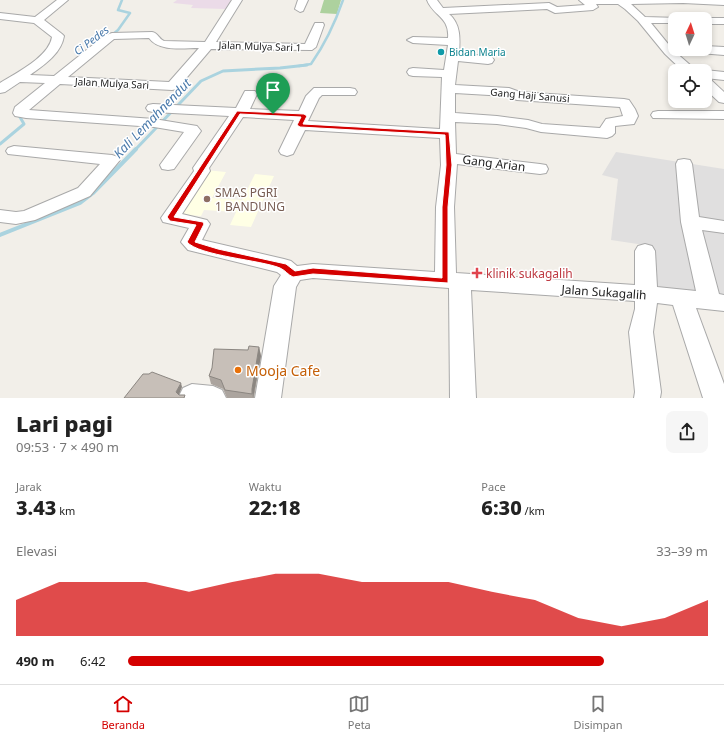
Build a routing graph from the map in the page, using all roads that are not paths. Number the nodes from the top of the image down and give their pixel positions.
1 (63, 0) edge
2 (237, 0) edge
3 (585, 0) edge
4 (724, 2) edge
5 (627, 3) edge
6 (436, 6) edge
7 (663, 8) dead end
8 (0, 16) edge
9 (37, 20) junction
10 (644, 20) junction
11 (668, 20) edge
12 (712, 21) edge
13 (722, 21) dead end
14 (319, 25) dead end
15 (413, 40) dead end
16 (209, 44) junction
17 (668, 46) edge
18 (453, 50) junction
19 (712, 50) edge
20 (724, 51) edge
21 (677, 56) edge
22 (488, 60) dead end
23 (685, 64) edge
24 (413, 72) dead end
25 (712, 75) edge
26 (724, 76) edge
27 (16, 78) junction
28 (59, 80) junction
29 (449, 81) junction
30 (488, 82) dead end
31 (172, 86) junction
32 (0, 89) edge
33 (712, 89) edge
34 (350, 92) dead end
35 (250, 94) dead end
36 (724, 100) edge
37 (240, 112) junction
38 (153, 115) junction
39 (658, 115) dead end
40 (724, 115) edge
41 (448, 117) junction
42 (302, 120) junction
43 (447, 134) junction
44 (14, 151) dead end
45 (287, 152) dead end
46 (448, 158) junction
47 (684, 164) dead end
48 (168, 165) dead end
49 (540, 169) dead end
50 (0, 216) edge
51 (690, 222) junction
52 (724, 227) edge
53 (645, 251) dead end
54 (293, 274) junction
55 (453, 281) junction
56 (646, 294) junction
57 (682, 299) junction
58 (717, 303) edge
59 (268, 398) edge
60 (463, 398) edge
61 (647, 398) edge
62 (716, 398) edge

1 - 9 street
2 - 16 street
3 - 5 street
3 - 6 street
4 - 5 street
5 - 7 street
5 - 10 street
6 - 18 street
8 - 9 street
9 - 27 street
10 - 11 street
10 - 17 street
12 - 13 street
14 - 16 street, Jalan Mulya Sari 1
15 - 18 street
16 - 28 street
16 - 31 street
18 - 22 street
18 - 29 street
19 - 20 street
21 - 23 street
24 - 29 street
25 - 26 street
27 - 28 street, Jalan Mulya Sari
27 - 32 street
28 - 31 street, Jalan Mulya Sari
28 - 38 street
29 - 30 street
29 - 41 street
29 - 41 street, Gang Haji Sanusi
31 - 38 street
33 - 36 street
34 - 42 street
35 - 37 street
37 - 38 street
37 - 42 street
37 - 54 street
38 - 48 street
39 - 40 street
41 - 43 street
42 - 43 street
42 - 45 street
43 - 46 street
44 - 50 street
46 - 49 street, Gang Arian
46 - 55 street
47 - 51 street
51 - 52 street
51 - 58 street
53 - 56 street
54 - 55 street, Jalan Sukagalih
54 - 59 street
55 - 56 street, Jalan Sukagalih
55 - 60 street
56 - 57 street, Jalan Sukagalih
56 - 61 street
57 - 58 street, Jalan Sukagalih
57 - 62 street

